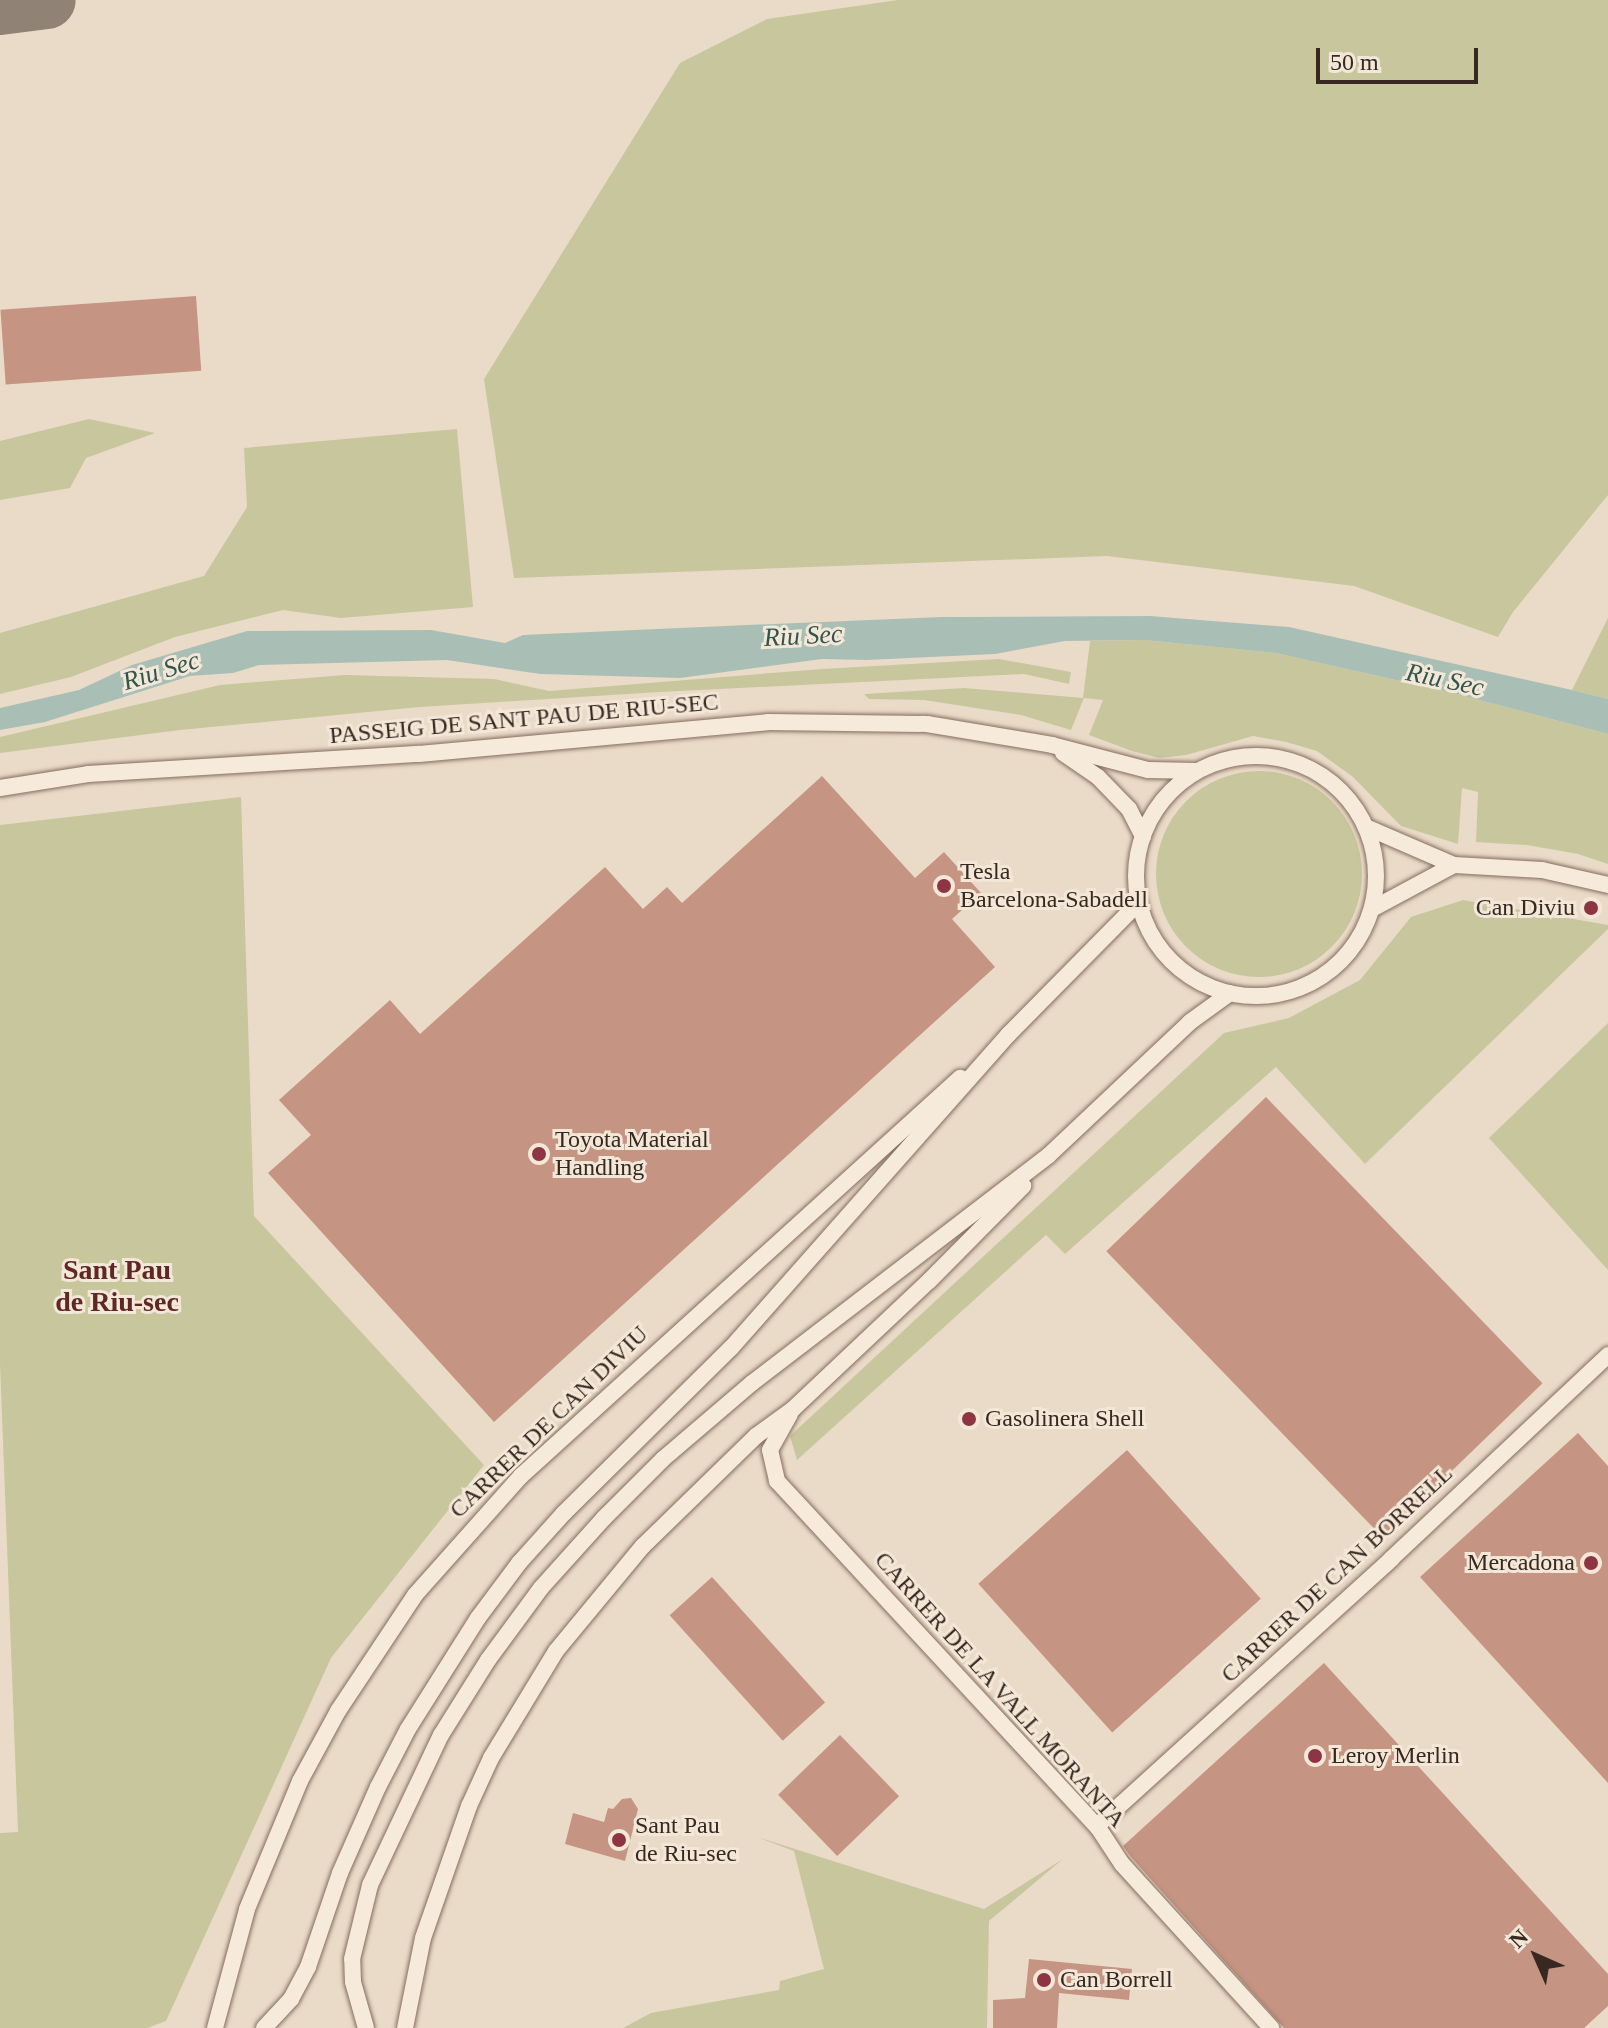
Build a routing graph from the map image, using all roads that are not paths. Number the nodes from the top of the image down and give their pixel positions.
1 (1052, 745) junction
2 (1197, 771) junction
3 (0, 788) edge
4 (1366, 827) junction
5 (1143, 837) junction
6 (1454, 865) junction
7 (1608, 885) edge
8 (1139, 902) junction
9 (1372, 909) junction
10 (1230, 993) junction
11 (1009, 1034) junction
12 (1049, 1155) junction
13 (1608, 1355) edge
14 (793, 1409) junction
15 (1097, 1826) junction
16 (215, 2028) edge
17 (264, 2028) edge
18 (366, 2028) edge
19 (405, 2028) edge
20 (1271, 2028) edge

1 - 2 street, PASSEIG DE SANT PAU DE RIU-SEC
1 - 3 street, PASSEIG DE SANT PAU DE RIU-SEC
1 - 5 street, PASSEIG DE SANT PAU DE RIU-SEC
2 - 4 street
2 - 5 street
4 - 6 street
4 - 9 street
5 - 8 street
6 - 7 street
6 - 9 street
8 - 10 street
8 - 11 street, CARRER DE CAN DIVIU
9 - 10 street
10 - 12 street
11 - 16 street, CARRER DE CAN DIVIU
11 - 17 street, CARRER DE CAN DIVIU
12 - 14 street
12 - 18 street
13 - 15 street, CARRER DE CAN BORRELL
14 - 15 street, CARRER DE LA VALL MORANTA
14 - 19 street
15 - 20 street, CARRER DE LA VALL MORANTA

